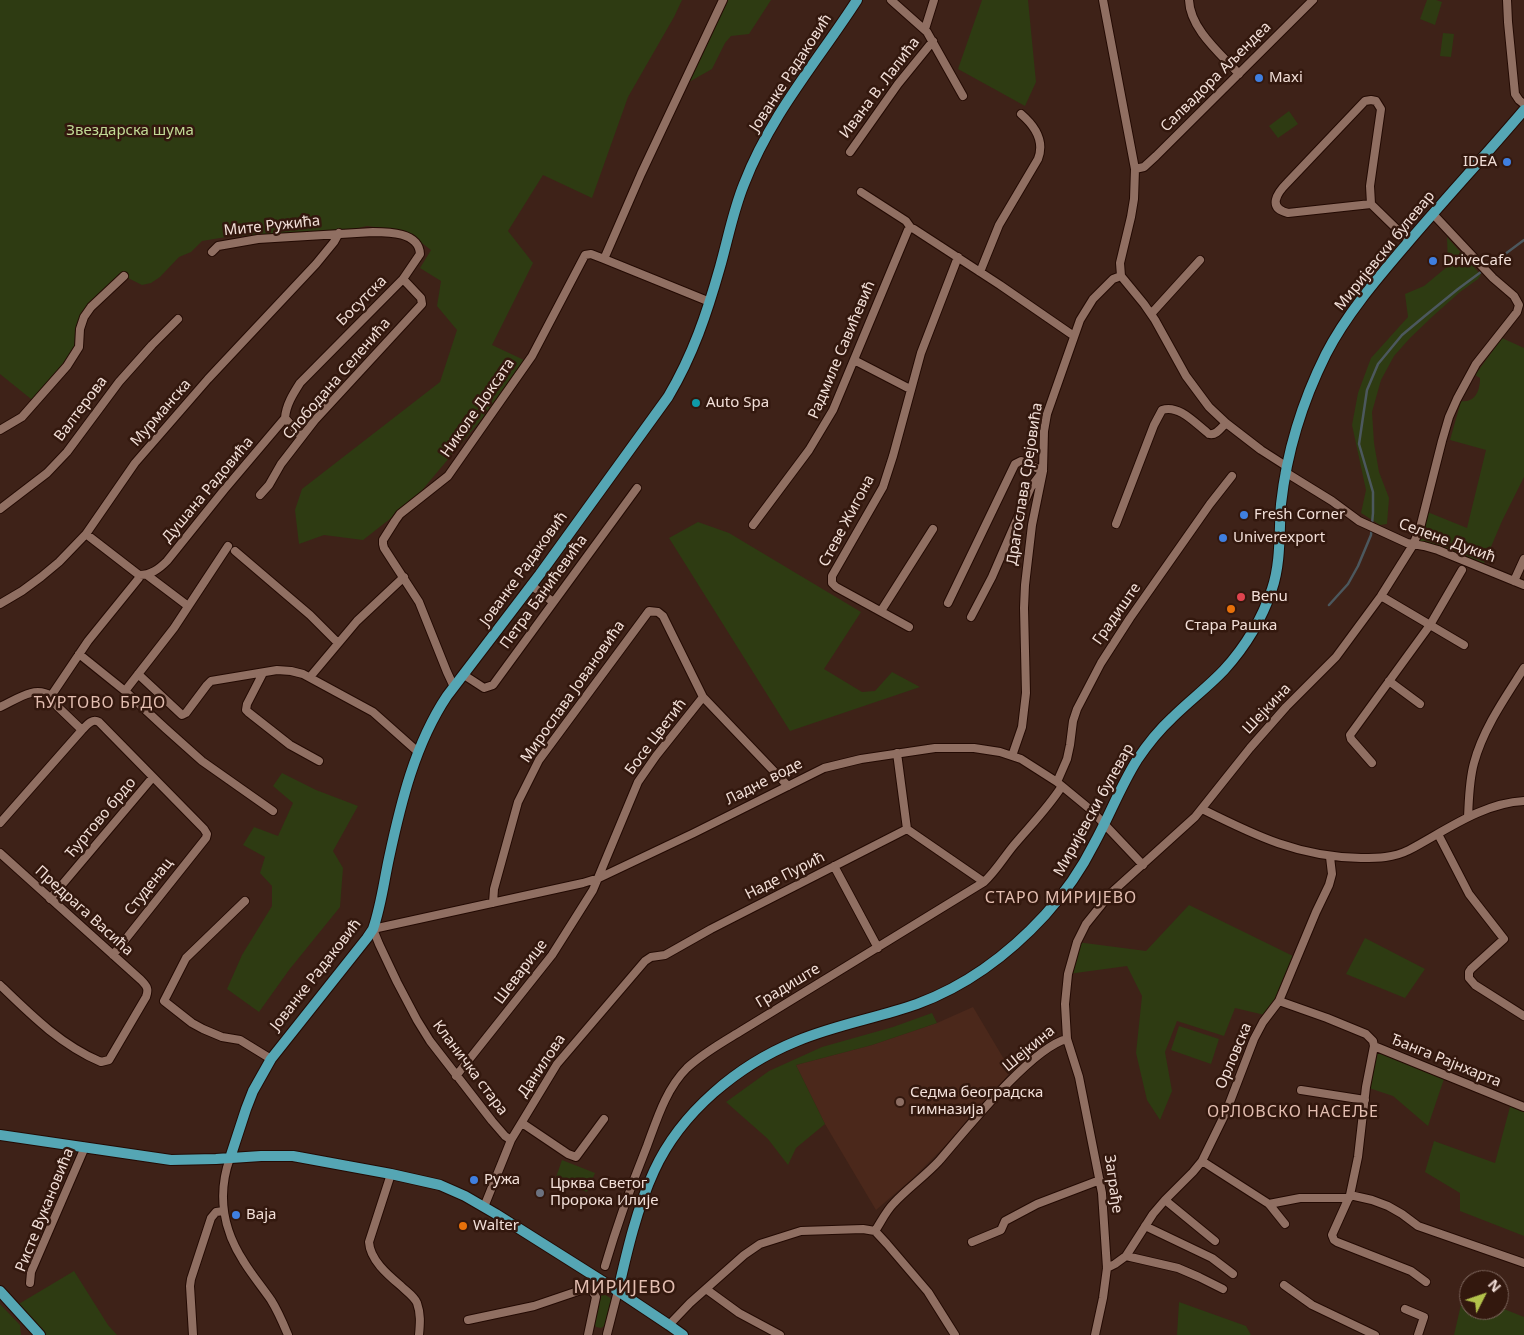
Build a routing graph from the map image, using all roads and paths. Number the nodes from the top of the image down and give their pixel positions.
1 (722, 0) edge
2 (856, 0) edge
3 (891, 0) edge
4 (934, 0) edge
5 (1103, 0) edge
6 (1189, 0) edge
7 (1313, 0) edge
8 (1507, 0) edge
9 (925, 30) junction
10 (932, 42) junction
11 (1239, 74) junction
12 (963, 96) dead end
13 (1524, 104) edge
14 (1524, 110) edge
15 (1021, 114) dead end
16 (850, 152) dead end
17 (1136, 169) junction
18 (861, 192) dead end
19 (1372, 204) junction
20 (1433, 214) junction
21 (911, 228) junction
22 (339, 233) junction
23 (1409, 241) junction
24 (212, 252) dead end
25 (958, 257) junction
26 (604, 259) junction
27 (1200, 260) dead end
28 (980, 272) junction
29 (124, 276) dead end
30 (1120, 276) junction
31 (403, 279) junction
32 (710, 302) junction
33 (1151, 314) junction
34 (178, 319) dead end
35 (1074, 336) junction
36 (854, 360) junction
37 (910, 389) junction
38 (285, 418) junction
39 (1226, 423) junction
40 (0, 430) edge
41 (302, 437) junction
42 (1286, 469) junction
43 (1043, 471) junction
44 (1232, 476) dead end
45 (637, 488) dead end
46 (260, 495) dead end
47 (0, 508) edge
48 (1116, 524) dead end
49 (753, 525) dead end
50 (933, 529) dead end
51 (86, 534) junction
52 (1413, 545) junction
53 (228, 546) dead end
54 (235, 551) dead end
55 (1524, 559) edge
56 (1462, 570) dead end
57 (143, 575) junction
58 (404, 577) junction
59 (1514, 581) junction
60 (531, 585) junction
61 (1524, 585) edge
62 (1381, 596) junction
63 (553, 602) junction
64 (0, 604) edge
65 (948, 604) dead end
66 (188, 606) junction
67 (881, 611) junction
68 (971, 617) dead end
69 (1430, 625) junction
70 (909, 627) dead end
71 (338, 643) junction
72 (1464, 645) dead end
73 (79, 654) junction
74 (1524, 668) edge
75 (263, 672) junction
76 (138, 674) junction
77 (464, 675) junction
78 (310, 677) junction
79 (1389, 681) junction
80 (454, 687) junction
81 (125, 691) junction
82 (51, 696) junction
83 (703, 697) junction
84 (1420, 704) dead end
85 (0, 707) edge
86 (82, 730) junction
87 (418, 752) junction
88 (897, 753) junction
89 (1012, 756) junction
90 (319, 761) dead end
91 (1372, 763) dead end
92 (153, 777) junction
93 (1059, 784) junction
94 (788, 786) junction
95 (1524, 801) edge
96 (1202, 809) junction
97 (273, 811) dead end
98 (1468, 817) junction
99 (0, 823) edge
100 (1105, 823) junction
101 (907, 829) junction
102 (1438, 834) junction
103 (0, 853) edge
104 (1330, 856) junction
105 (1143, 864) junction
106 (834, 866) junction
107 (599, 878) junction
108 (984, 882) junction
109 (50, 899) junction
110 (245, 901) dead end
111 (492, 903) junction
112 (373, 929) junction
113 (878, 948) junction
114 (676, 949) joint
115 (113, 954) junction
116 (0, 985) edge
117 (1279, 1001) junction
118 (1524, 1016) edge
119 (1067, 1039) junction
120 (1374, 1046) junction
121 (271, 1059) junction
122 (456, 1076) junction
123 (1300, 1090) dead end
124 (1365, 1100) junction
125 (1524, 1107) edge
126 (604, 1119) dead end
127 (522, 1123) junction
128 (0, 1135) edge
129 (511, 1140) junction
130 (85, 1148) junction
131 (230, 1158) junction
132 (1202, 1161) junction
133 (391, 1174) junction
134 (1100, 1180) junction
135 (1349, 1196) junction
136 (1165, 1200) junction
137 (1269, 1204) junction
138 (484, 1206) junction
139 (224, 1210) junction
140 (1285, 1224) dead end
141 (1145, 1226) junction
142 (875, 1231) junction
143 (1215, 1241) dead end
144 (972, 1242) dead end
145 (1126, 1256) junction
146 (1524, 1263) edge
147 (605, 1266) dead end
148 (1107, 1268) junction
149 (1233, 1274) dead end
150 (1426, 1282) dead end
151 (30, 1283) dead end
152 (1284, 1285) dead end
153 (706, 1289) junction
154 (1223, 1290) dead end
155 (618, 1291) junction
156 (0, 1292) edge
157 (1405, 1309) dead end
158 (468, 1320) dead end
159 (669, 1325) junction
160 (589, 1332) edge
161 (608, 1334) edge
162 (40, 1335) edge
163 (193, 1335) edge
164 (288, 1335) edge
165 (419, 1335) edge
166 (683, 1335) edge
167 (780, 1335) edge
168 (955, 1335) edge
169 (1095, 1335) edge
170 (1375, 1335) edge
171 (1418, 1335) edge

1 - 26 street
2 - 32 main road, Јованке Радаковић
3 - 9 street
4 - 9 street, Ивана В. Лалића
5 - 17 street
6 - 11 street
7 - 11 street, Салвадора Аљендеа
8 - 13 street
9 - 10 street
10 - 12 street
10 - 16 street, Ивана В. Лалића
11 - 17 street, Салвадора Аљендеа
14 - 20 main road, Миријевски булевар
15 - 28 street
17 - 30 street
18 - 21 street
19 - 19 street
19 - 23 street
20 - 23 main road, Миријевски булевар
20 - 52 street, Шејкина
21 - 25 street
21 - 36 street, Радмиле Савићевић
22 - 24 street, Мите Ружића
22 - 31 street, Босутска
22 - 51 street, Мурманска
23 - 42 main road, Миријевски булевар
25 - 28 street
25 - 37 street, Стеве Жигона
26 - 32 street, Николе Доксата
26 - 58 street, Николе Доксата
27 - 33 street
28 - 35 street
29 - 40 street
30 - 33 street, Селене Дукић
30 - 35 street, Драгослава Срејовића
31 - 38 street, Босутска
31 - 41 street, Слободана Селенића
32 - 60 main road, Јованке Радаковић
33 - 39 street, Селене Дукић
34 - 47 street, Валтерова
35 - 43 street, Драгослава Срејовића
36 - 37 street
36 - 49 street, Радмиле Савићевић
37 - 67 street, Стеве Жигона
38 - 41 street
38 - 57 street, Душана Радовића
39 - 42 street, Селене Дукић
39 - 48 street
41 - 46 street, Слободана Селенића
42 - 52 street, Селене Дукић
42 - 100 main road, Миријевски булевар
43 - 65 street
43 - 68 street
43 - 89 street, Драгослава Срејовића
44 - 93 street, Градиште
45 - 63 street, Петра Банићевића
50 - 67 street
51 - 57 street
51 - 64 street, Мурманска
52 - 59 street, Селене Дукић
52 - 62 street, Шејкина
53 - 66 street
54 - 71 street
55 - 59 street
56 - 69 street
57 - 66 street
57 - 73 street, Душана Радовића
58 - 71 street
58 - 80 street, Николе Доксата
59 - 61 street, Селене Дукић
60 - 63 street
60 - 77 main road, Јованке Радаковић
62 - 69 street
62 - 96 street, Шејкина
63 - 77 street, Петра Банићевића
66 - 76 street
67 - 70 street, Стеве Жигона
69 - 72 street
69 - 79 street
71 - 78 street
73 - 81 street
73 - 82 street, Душана Радовића
74 - 98 street
75 - 76 street
75 - 78 street
75 - 90 street
76 - 81 street
77 - 80 main road, Јованке Радаковић
78 - 87 street
79 - 84 street
79 - 91 street
80 - 87 main road, Јованке Радаковић
81 - 97 street
82 - 85 street
82 - 86 street
83 - 94 street
83 - 107 street, Босе Цветић
83 - 111 street, Мирослава Јовановића
86 - 92 street
86 - 99 street
87 - 112 main road, Јованке Радаковић
88 - 89 street, Ладне воде
88 - 94 street, Ладне воде
88 - 101 street
89 - 93 street, Ладне воде
92 - 109 street, Ћуртово брдо
92 - 115 street, Студенац
93 - 100 street, Ладне воде
93 - 108 street, Градиште
94 - 107 street, Ладне воде
95 - 98 street
96 - 104 street
96 - 105 street, Шејкина
98 - 102 street
100 - 105 street, Ладне воде
100 - 155 main road, Миријевски булевар
101 - 106 street, Наде Пурић
101 - 108 street
102 - 104 street
102 - 118 street
103 - 109 street, Предрага Васића
104 - 117 street, Орловска
105 - 119 street, Шејкина
106 - 113 street
106 - 114 street, Наде Пурић
107 - 111 street, Ладне воде
107 - 122 street, Шеварице
108 - 113 street, Градиште
109 - 115 street, Предрага Васића
110 - 121 street
111 - 112 street, Ладне воде
112 - 121 main road, Јованке Радаковић
112 - 122 street, Кланичка стара
113 - 147 street, Градиште
114 - 127 street, Данилова
115 - 116 street, Предрага Васића
117 - 120 street, Ђанга Рајнхарта
117 - 132 street, Орловска
119 - 134 street, Заграђе
119 - 142 street, Шејкина
120 - 124 street
120 - 125 street, Ђанга Рајнхарта
121 - 131 main road, Јованке Радаковић
122 - 129 street, Кланичка стара
123 - 124 street
124 - 135 street
126 - 127 street
127 - 129 street, Данилова
128 - 130 main road
129 - 138 street, Данилова
130 - 131 main road
130 - 151 street, Ристе Вукановића
131 - 133 main road
131 - 139 street
132 - 136 street, Орловска
132 - 137 street
133 - 138 main road
133 - 165 street
134 - 144 street
134 - 148 street, Заграђе
135 - 137 street
135 - 146 street
135 - 150 street
136 - 141 street, Орловска
136 - 143 street
137 - 140 street
138 - 155 main road
139 - 163 street
139 - 164 street
141 - 145 street, Орловска
141 - 149 street
142 - 153 street
142 - 168 street
145 - 148 street, Орловска
145 - 154 street
148 - 169 street, Заграђе
152 - 170 street
153 - 159 street
153 - 167 street
155 - 159 main road
155 - 161 street
156 - 162 main road
157 - 171 street
158 - 160 street
159 - 166 main road
160 - 161 street

